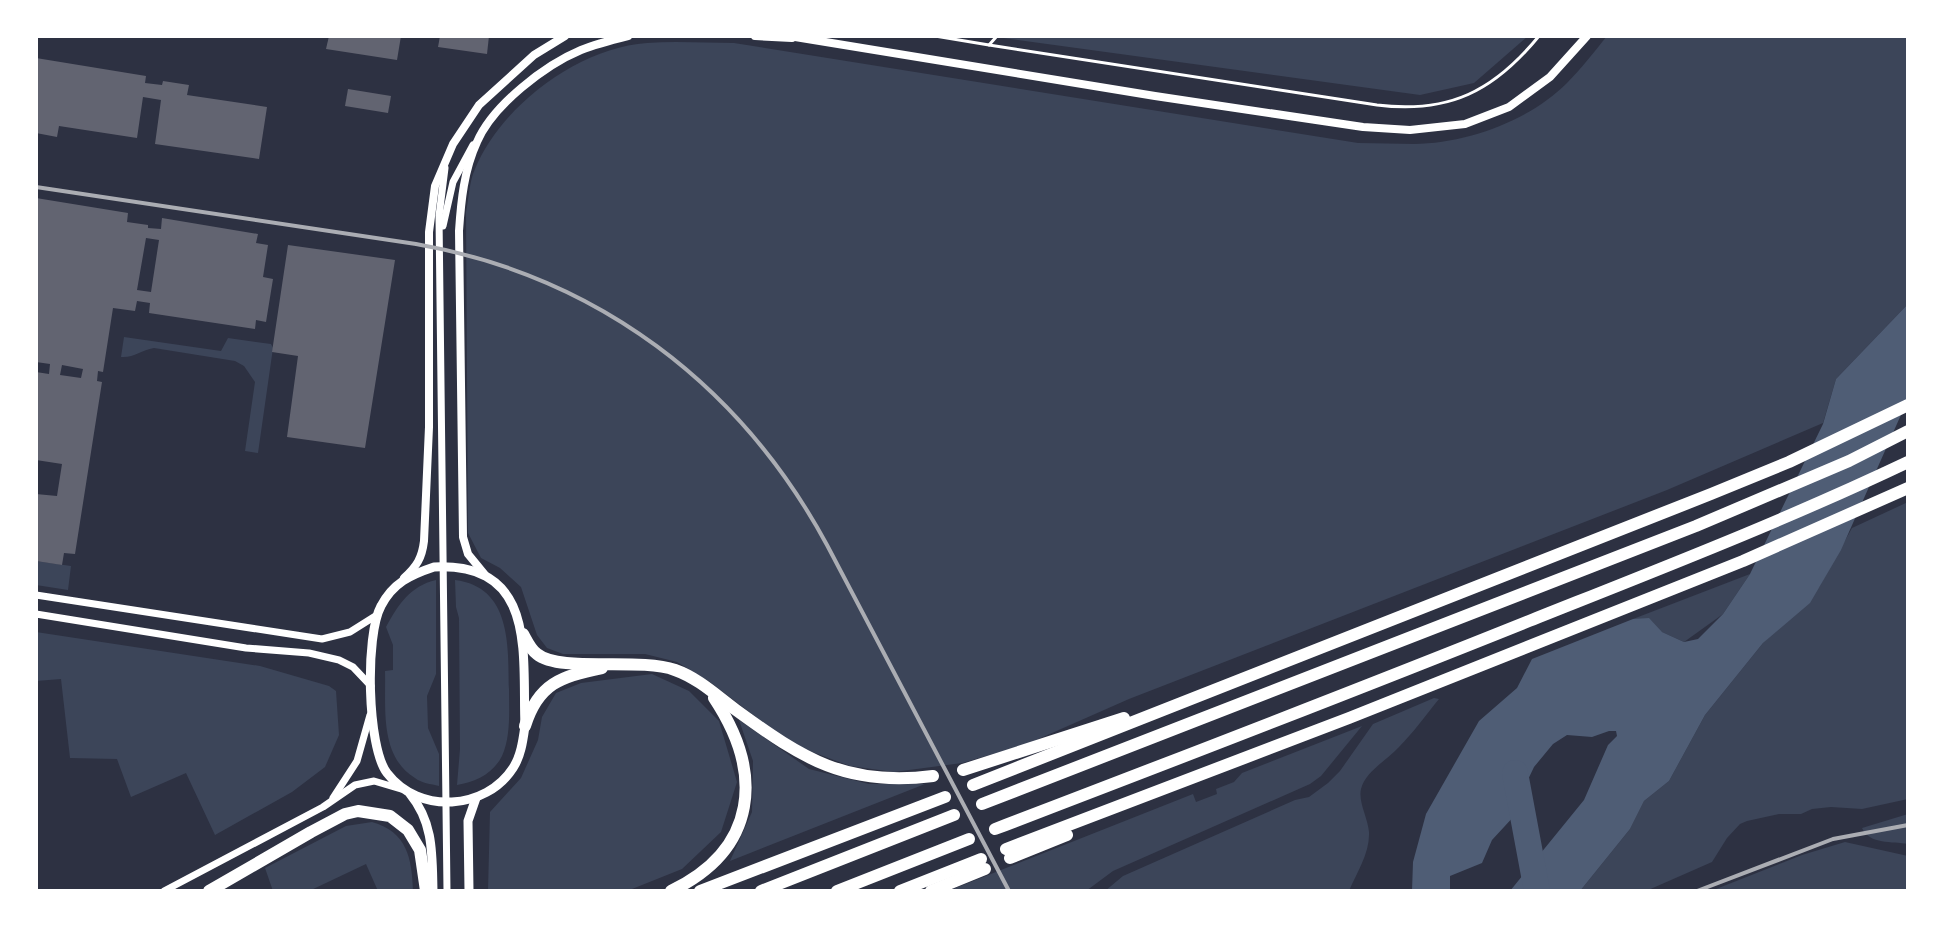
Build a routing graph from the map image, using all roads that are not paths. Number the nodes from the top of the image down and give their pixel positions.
1 (565, 36) edge
2 (628, 36) edge
3 (755, 36) edge
4 (789, 36) edge
5 (935, 36) edge
6 (997, 36) edge
7 (1539, 36) edge
8 (1587, 36) edge
9 (801, 39) junction
10 (989, 45) junction
11 (481, 133) junction
12 (448, 154) junction
13 (441, 244) junction
14 (1908, 405) edge
15 (1908, 431) edge
16 (1908, 462) edge
17 (1908, 488) edge
18 (489, 579) junction
19 (402, 580) junction
20 (36, 595) edge
21 (36, 614) edge
22 (377, 615) junction
23 (523, 634) junction
24 (630, 663) junction
25 (1248, 677) junction
26 (372, 688) junction
27 (708, 689) junction
28 (372, 708) junction
29 (525, 726) junction
30 (963, 770) dead end
31 (933, 776) dead end
32 (973, 785) dead end
33 (407, 791) junction
34 (945, 797) dead end
35 (476, 798) junction
36 (330, 802) junction
37 (982, 804) dead end
38 (954, 815) dead end
39 (995, 829) dead end
40 (969, 839) dead end
41 (1008, 854) dead end
42 (164, 891) edge
43 (209, 891) edge
44 (426, 891) edge
45 (433, 891) edge
46 (447, 891) edge
47 (469, 891) edge
48 (671, 891) edge
49 (700, 891) edge
50 (761, 891) edge
51 (837, 891) edge
52 (900, 891) edge
53 (931, 891) edge

1 - 12 street
2 - 11 street
3 - 9 street
4 - 9 street
5 - 10 lane
6 - 10 lane
7 - 10 lane
8 - 9 street
11 - 13 street
11 - 18 street
12 - 13 street
12 - 19 street
13 - 46 street
14 - 25 highway
15 - 37 highway
16 - 39 highway
17 - 41 highway
18 - 19 main road
18 - 23 main road
19 - 22 main road
20 - 22 street
21 - 26 street
22 - 26 main road
23 - 24 highway
23 - 29 main road
24 - 27 highway
24 - 29 highway
25 - 30 highway
25 - 32 highway
26 - 28 main road
27 - 31 highway
27 - 48 highway
28 - 33 main road
28 - 36 street
29 - 35 main road
33 - 35 main road
33 - 36 street
33 - 45 main road
34 - 49 highway
35 - 47 main road
36 - 42 street
38 - 50 highway
40 - 51 highway
43 - 44 highway
52 - 53 highway

